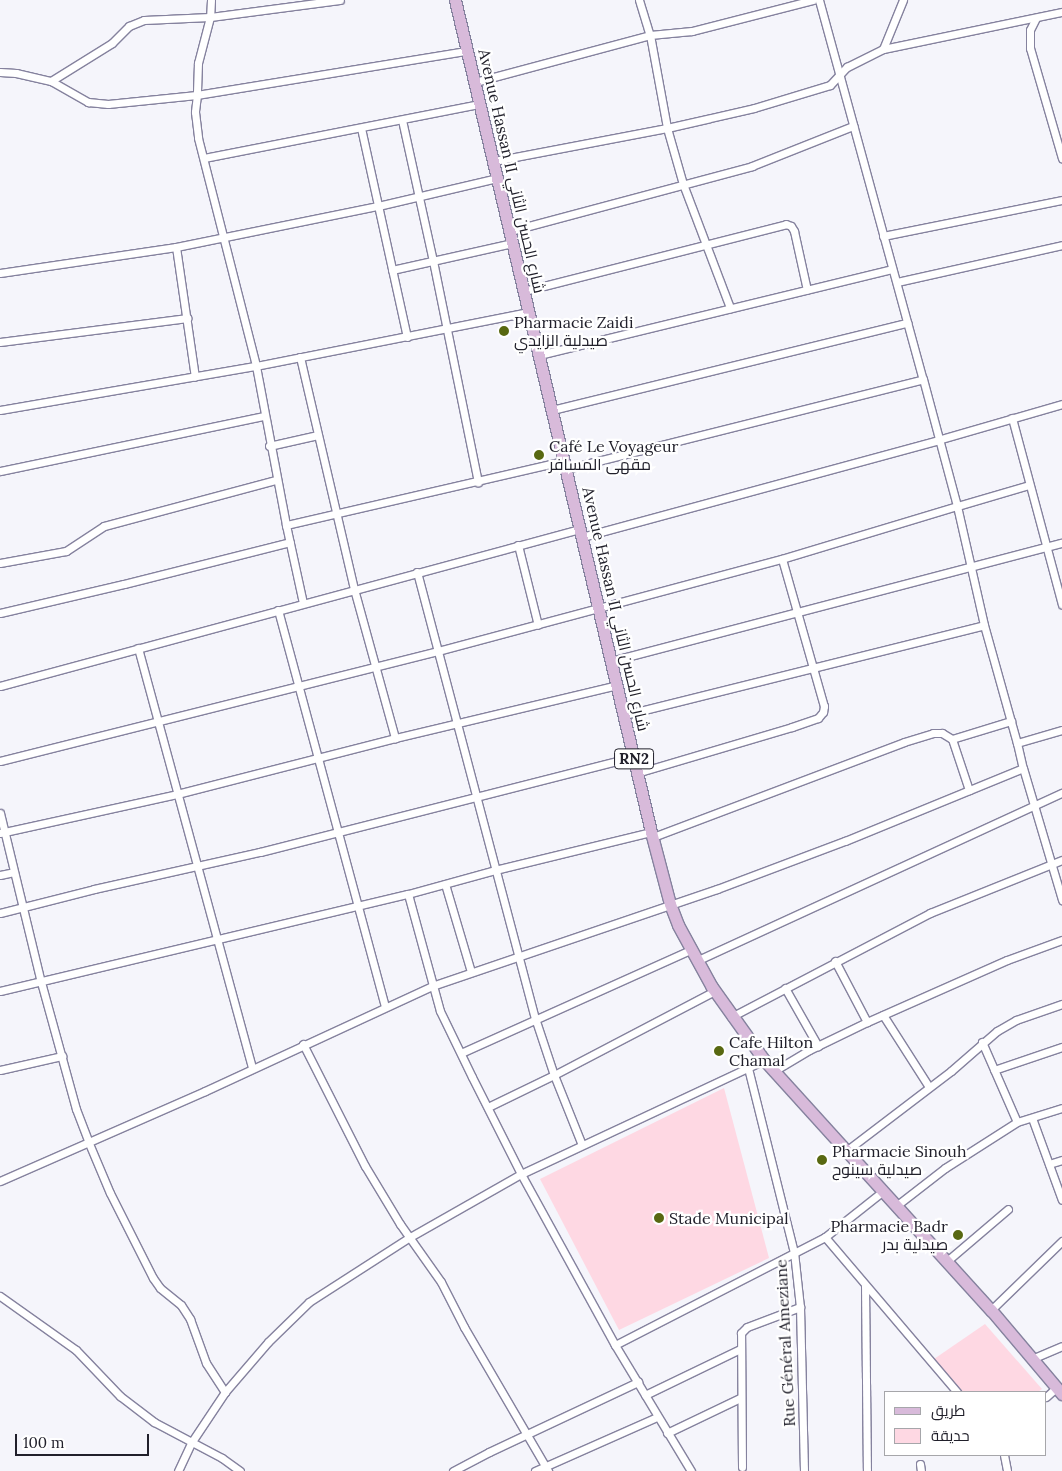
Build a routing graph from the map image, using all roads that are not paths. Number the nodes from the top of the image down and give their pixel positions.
1 (211, 0) edge
2 (340, 0) edge
3 (455, 0) edge
4 (639, 0) edge
5 (814, 0) edge
6 (819, 0) edge
7 (904, 0) edge
8 (1062, 12) edge
9 (210, 17) junction
10 (1036, 18) junction
11 (650, 35) junction
12 (883, 50) junction
13 (467, 51) junction
14 (0, 72) edge
15 (840, 77) junction
16 (51, 81) junction
17 (474, 82) junction
18 (197, 95) junction
19 (480, 104) junction
20 (402, 120) junction
21 (853, 126) junction
22 (362, 128) junction
23 (667, 128) junction
24 (204, 158) junction
25 (1062, 158) edge
26 (494, 161) junction
27 (497, 178) junction
28 (683, 184) junction
29 (419, 197) junction
30 (1062, 200) edge
31 (378, 206) junction
32 (510, 231) junction
33 (883, 236) junction
34 (223, 238) junction
35 (512, 243) junction
36 (705, 244) junction
37 (1062, 245) edge
38 (176, 247) junction
39 (433, 261) junction
40 (892, 269) junction
41 (392, 270) junction
42 (0, 273) edge
43 (897, 282) junction
44 (807, 290) junction
45 (524, 291) junction
46 (730, 308) junction
47 (528, 312) junction
48 (187, 318) junction
49 (907, 323) junction
50 (446, 329) junction
51 (407, 337) junction
52 (0, 342) edge
53 (539, 355) junction
54 (300, 357) junction
55 (256, 366) junction
56 (195, 377) junction
57 (923, 379) junction
58 (1062, 404) edge
59 (0, 410) edge
60 (552, 410) junction
61 (264, 416) junction
62 (1012, 418) junction
63 (318, 435) junction
64 (938, 440) junction
65 (269, 446) junction
66 (565, 465) junction
67 (0, 470) edge
68 (276, 480) junction
69 (478, 482) junction
70 (1029, 485) junction
71 (957, 506) junction
72 (336, 512) junction
73 (286, 525) junction
74 (581, 533) junction
75 (290, 542) junction
76 (1062, 542) edge
77 (518, 545) junction
78 (1046, 547) junction
79 (782, 559) junction
80 (0, 562) edge
81 (970, 566) junction
82 (417, 572) junction
83 (354, 589) junction
84 (303, 603) junction
85 (1062, 604) edge
86 (599, 608) junction
87 (278, 610) junction
88 (0, 613) edge
89 (798, 614) junction
90 (538, 624) junction
91 (984, 625) junction
92 (138, 648) junction
93 (438, 651) junction
94 (611, 662) junction
95 (376, 665) junction
96 (812, 667) junction
97 (298, 685) junction
98 (617, 685) junction
99 (0, 686) edge
100 (624, 714) junction
101 (1011, 721) junction
102 (158, 723) junction
103 (456, 724) junction
104 (1062, 730) edge
105 (395, 738) junction
106 (952, 739) junction
107 (1017, 743) junction
108 (318, 758) junction
109 (634, 758) junction
110 (0, 761) edge
111 (1023, 768) junction
112 (638, 773) junction
113 (969, 790) junction
114 (1062, 793) edge
115 (177, 794) junction
116 (476, 796) junction
117 (1033, 806) junction
118 (0, 814) edge
119 (2, 832) edge
120 (337, 832) junction
121 (652, 835) junction
122 (1062, 860) edge
123 (1051, 863) junction
124 (196, 867) junction
125 (495, 870) junction
126 (14, 872) junction
127 (0, 875) edge
128 (446, 884) junction
129 (408, 894) junction
130 (1062, 900) edge
131 (670, 904) junction
132 (356, 905) junction
133 (24, 908) junction
134 (0, 913) edge
135 (216, 939) junction
136 (1062, 940) edge
137 (693, 955) junction
138 (519, 956) junction
139 (835, 961) junction
140 (471, 972) junction
141 (41, 982) junction
142 (432, 986) junction
143 (785, 988) junction
144 (0, 991) edge
145 (715, 991) junction
146 (1062, 1004) edge
147 (385, 1006) junction
148 (883, 1015) junction
149 (732, 1017) junction
150 (536, 1020) junction
151 (867, 1022) junction
152 (982, 1042) junction
153 (303, 1044) junction
154 (818, 1046) junction
155 (1062, 1047) edge
156 (461, 1053) junction
157 (62, 1056) junction
158 (764, 1060) junction
159 (252, 1067) junction
160 (748, 1068) junction
161 (0, 1070) edge
162 (994, 1070) junction
163 (774, 1071) junction
164 (554, 1075) junction
165 (929, 1087) junction
166 (488, 1107) junction
167 (1062, 1108) edge
168 (1032, 1118) junction
169 (1017, 1122) junction
170 (88, 1141) junction
171 (582, 1145) junction
172 (846, 1151) junction
173 (1062, 1160) edge
174 (1049, 1164) junction
175 (521, 1174) junction
176 (0, 1181) edge
177 (882, 1192) junction
178 (1062, 1200) edge
179 (896, 1206) junction
180 (1008, 1209) dead end
181 (410, 1237) junction
182 (825, 1237) junction
183 (1062, 1241) edge
184 (794, 1252) junction
185 (947, 1261) junction
186 (864, 1285) junction
187 (0, 1296) edge
188 (800, 1307) junction
189 (991, 1310) junction
190 (615, 1345) junction
191 (1062, 1346) edge
192 (740, 1349) junction
193 (1034, 1358) junction
194 (638, 1382) junction
195 (1060, 1390) edge
196 (956, 1391) edge
197 (225, 1392) junction
198 (645, 1395) junction
199 (1047, 1396) edge
200 (740, 1398) junction
201 (657, 1416) junction
202 (667, 1433) junction
203 (528, 1434) junction
204 (192, 1443) junction
205 (1004, 1456) edge
206 (742, 1467) dead end
207 (547, 1469) edge
208 (178, 1471) edge
209 (240, 1471) edge
210 (453, 1471) edge
211 (535, 1471) edge
212 (690, 1471) edge
213 (804, 1471) edge
214 (867, 1471) edge
215 (1007, 1471) edge

1 - 9 street
2 - 9 street
3 - 13 main road, Avenue Hassan II شارع الحسن الثاني / RN2
4 - 11 street
5 - 11 street
6 - 15 street
7 - 12 street
8 - 10 street
9 - 16 street
9 - 18 street
10 - 12 street
10 - 25 street
11 - 17 street
11 - 23 street
12 - 15 street
13 - 17 main road, Avenue Hassan II شارع الحسن الثاني / RN2
13 - 18 street
14 - 16 street
15 - 21 street
15 - 23 street
16 - 18 street
17 - 19 main road, Avenue Hassan II شارع الحسن الثاني / RN2
18 - 24 street
19 - 20 street
19 - 26 main road, Avenue Hassan II شارع الحسن الثاني / RN2
20 - 22 street
20 - 29 street
21 - 28 street
21 - 33 street
22 - 24 street
22 - 31 street
23 - 26 street
23 - 28 street
24 - 34 street
26 - 27 main road, Avenue Hassan II شارع الحسن الثاني / RN2
27 - 29 street
27 - 32 main road, Avenue Hassan II شارع الحسن الثاني / RN2
28 - 32 street
28 - 36 street
29 - 31 street
29 - 39 street
30 - 33 street
31 - 34 street
31 - 41 street
32 - 35 main road, Avenue Hassan II شارع الحسن الثاني / RN2
33 - 40 street
34 - 38 street
34 - 55 street
35 - 39 street
35 - 45 main road, Avenue Hassan II شارع الحسن الثاني / RN2
36 - 44 street
36 - 45 street
36 - 46 street
37 - 43 street
38 - 42 street
38 - 48 street
39 - 41 street
39 - 50 street
40 - 43 street
40 - 44 street
41 - 51 street
43 - 49 street
44 - 46 street
45 - 47 main road, Avenue Hassan II شارع الحسن الثاني / RN2
46 - 53 street
47 - 50 street
47 - 53 main road, Avenue Hassan II شارع الحسن الثاني / RN2
48 - 52 street
48 - 56 street
49 - 57 street
49 - 60 street
50 - 51 street
50 - 69 street
51 - 54 street
53 - 60 main road, Avenue Hassan II شارع الحسن الثاني / RN2
54 - 55 street
54 - 63 street
55 - 56 street
55 - 61 street
56 - 59 street
57 - 64 street
57 - 66 street
58 - 62 street
60 - 66 main road, Avenue Hassan II شارع الحسن الثاني / RN2
61 - 65 street
61 - 67 street
62 - 64 street
62 - 70 street
63 - 65 street
63 - 72 street
64 - 71 street
64 - 74 street
65 - 68 street
66 - 69 street
66 - 74 main road, Avenue Hassan II شارع الحسن الثاني / RN2
68 - 73 street
68 - 80 street
69 - 72 street
70 - 71 street
70 - 78 street
71 - 79 street
71 - 81 street
72 - 73 street
72 - 83 street
73 - 75 street
74 - 77 street
74 - 86 main road, Avenue Hassan II شارع الحسن الثاني / RN2
75 - 84 street
75 - 88 street
76 - 78 street
77 - 82 street
77 - 90 street
78 - 81 street
78 - 85 street
79 - 86 street
79 - 89 street
81 - 89 street
81 - 91 street
82 - 83 street
82 - 93 street
83 - 84 street
83 - 95 street
84 - 87 street
86 - 90 street
86 - 94 main road, Avenue Hassan II شارع الحسن الثاني / RN2
87 - 92 street
87 - 97 street
89 - 94 street
89 - 96 street
90 - 93 street
91 - 96 street
91 - 101 street
92 - 99 street
92 - 102 street
93 - 95 street
93 - 103 street
94 - 98 main road, Avenue Hassan II شارع الحسن الثاني / RN2
95 - 97 street
95 - 105 street
96 - 100 street
96 - 112 street
97 - 102 street
97 - 108 street
98 - 100 main road, Avenue Hassan II شارع الحسن الثاني / RN2
98 - 103 street
100 - 109 main road, Avenue Hassan II شارع الحسن الثاني / RN2
101 - 106 street
101 - 107 street
102 - 110 street
102 - 115 street
103 - 105 street
103 - 116 street
104 - 107 street
105 - 108 street
106 - 113 street
106 - 121 street
107 - 111 street
108 - 115 street
108 - 120 street
109 - 112 main road, Avenue Hassan II شارع الحسن الثاني / RN2
109 - 116 street
111 - 113 street
111 - 117 street
112 - 121 main road, Avenue Hassan II شارع الحسن الثاني / RN2
113 - 131 street
114 - 117 street
115 - 119 street
115 - 124 street
116 - 120 street
116 - 125 street
117 - 123 street
117 - 137 street
118 - 119 street
119 - 126 street
120 - 124 street
120 - 132 street
121 - 125 street
121 - 131 main road, Avenue Hassan II شارع الحسن الثاني / RN2
122 - 123 street
123 - 130 street
123 - 139 street
124 - 133 street
124 - 135 street
125 - 128 street
125 - 138 street
126 - 127 street
126 - 133 street
128 - 129 street
128 - 140 street
129 - 132 street
129 - 142 street
131 - 137 main road, Avenue Hassan II شارع الحسن الثاني / RN2
131 - 138 street
132 - 135 street
132 - 147 street
133 - 134 street
133 - 141 street
135 - 141 street
135 - 159 street
136 - 148 street
137 - 145 main road, Avenue Hassan II شارع الحسن الثاني / RN2
137 - 150 street
138 - 140 street
138 - 150 street
139 - 143 street
139 - 151 street
140 - 142 street
141 - 144 street
141 - 157 street
142 - 147 street
142 - 156 street
143 - 149 street
143 - 154 street
145 - 149 main road, Avenue Hassan II شارع الحسن الثاني / RN2
145 - 164 street
146 - 152 street
147 - 153 street
148 - 151 street
148 - 165 street
149 - 158 main road, Avenue Hassan II شارع الحسن الثاني / RN2
150 - 156 street
150 - 164 street
151 - 154 street
152 - 162 street
152 - 165 street
153 - 159 street
153 - 181 street
154 - 163 street
155 - 162 street
156 - 166 street
157 - 161 street
157 - 170 street
158 - 160 street
158 - 163 main road, Avenue Hassan II شارع الحسن الثاني / RN2
159 - 170 street
160 - 171 street
160 - 184 street, Rue Général Ameziane
162 - 169 street
163 - 172 main road, Avenue Hassan II شارع الحسن الثاني / RN2
164 - 166 street
164 - 171 street
165 - 172 street
166 - 175 street
167 - 168 street
168 - 169 street
168 - 174 street
169 - 179 street
170 - 176 street
170 - 197 street
171 - 175 street
172 - 177 main road, Avenue Hassan II شارع الحسن الثاني / RN2
173 - 174 street
174 - 178 street
175 - 181 street
175 - 190 street
177 - 179 main road, Avenue Hassan II شارع الحسن الثاني / RN2
177 - 182 street
179 - 185 main road, Avenue Hassan II شارع الحسن الثاني / RN2
180 - 185 street
181 - 197 street
181 - 203 street
182 - 184 street
182 - 186 street
183 - 189 street
184 - 188 street, Rue Général Ameziane
184 - 190 street
185 - 189 main road, Avenue Hassan II شارع الحسن الثاني / RN2
186 - 196 street
186 - 214 street
187 - 204 street
188 - 192 street
188 - 213 street, Rue Général Ameziane
189 - 193 main road, Avenue Hassan II شارع الحسن الثاني / RN2
190 - 194 street
191 - 193 street
192 - 198 street
192 - 200 street
193 - 195 main road, Avenue Hassan II شارع الحسن الثاني / RN2
194 - 198 street
194 - 203 street
195 - 199 street
197 - 204 street
198 - 201 street
200 - 202 street
200 - 206 street
201 - 202 street
201 - 207 street
202 - 212 street
203 - 207 street
203 - 210 street
204 - 208 street
204 - 209 street
205 - 215 street
207 - 211 street

